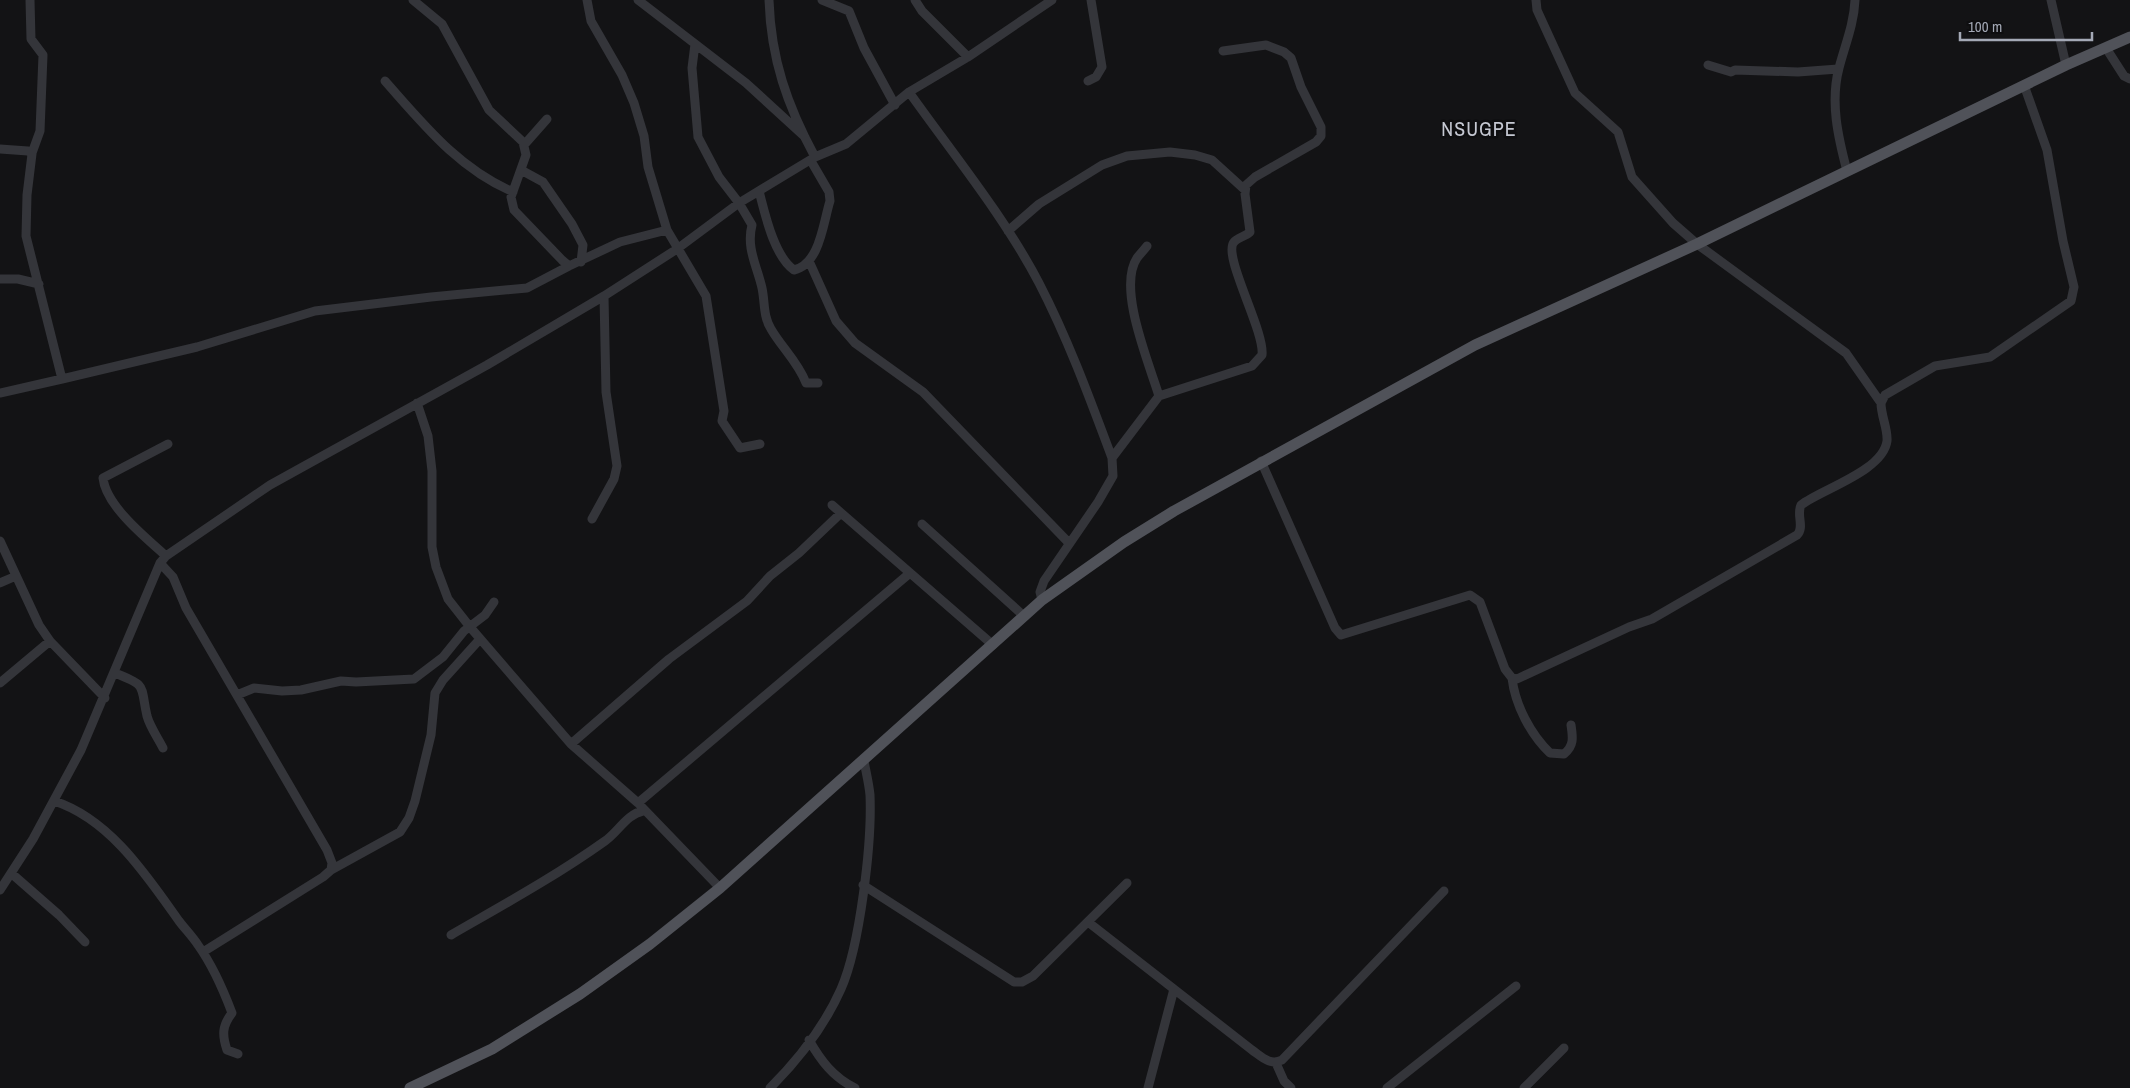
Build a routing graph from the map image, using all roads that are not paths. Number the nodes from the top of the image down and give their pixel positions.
1 (30, 0) edge
2 (413, 0) edge
3 (586, 0) edge
4 (769, 0) edge
5 (822, 0) edge
6 (915, 0) edge
7 (1050, 0) edge
8 (1091, 0) edge
9 (1536, 0) edge
10 (1854, 0) edge
11 (2051, 0) edge
12 (642, 1) edge
13 (2130, 37) edge
14 (695, 44) junction
15 (2106, 48) junction
16 (1223, 51) dead end
17 (968, 57) junction
18 (1708, 65) dead end
19 (2066, 65) junction
20 (1838, 69) junction
21 (2130, 79) edge
22 (385, 81) dead end
23 (1088, 82) dead end
24 (2024, 85) junction
25 (909, 92) junction
26 (895, 105) junction
27 (547, 119) dead end
28 (805, 137) junction
29 (524, 145) junction
30 (0, 149) edge
31 (32, 154) junction
32 (813, 159) junction
33 (520, 170) junction
34 (1847, 171) junction
35 (1245, 190) junction
36 (759, 191) junction
37 (513, 192) junction
38 (739, 203) junction
39 (667, 230) junction
40 (1008, 231) junction
41 (1697, 244) junction
42 (1147, 246) dead end
43 (677, 249) junction
44 (581, 262) junction
45 (809, 262) junction
46 (569, 266) junction
47 (0, 279) edge
48 (39, 284) junction
49 (604, 296) junction
50 (62, 379) junction
51 (818, 383) dead end
52 (0, 393) edge
53 (1158, 396) junction
54 (1881, 403) junction
55 (418, 404) junction
56 (168, 444) dead end
57 (760, 444) dead end
58 (1112, 458) junction
59 (1261, 461) junction
60 (832, 505) dead end
61 (841, 513) junction
62 (592, 519) dead end
63 (922, 524) dead end
64 (0, 541) edge
65 (1069, 543) junction
66 (163, 559) junction
67 (910, 573) junction
68 (16, 576) junction
69 (0, 583) edge
70 (1042, 600) junction
71 (494, 602) dead end
72 (1024, 616) junction
73 (470, 628) junction
74 (480, 638) junction
75 (50, 641) junction
76 (993, 645) junction
77 (115, 673) junction
78 (1512, 678) junction
79 (0, 683) edge
80 (237, 695) junction
81 (105, 698) junction
82 (1570, 725) dead end
83 (572, 744) junction
84 (163, 748) dead end
85 (864, 761) junction
86 (54, 801) junction
87 (641, 807) junction
88 (331, 870) junction
89 (11, 873) junction
90 (1127, 883) dead end
91 (863, 885) junction
92 (720, 888) junction
93 (0, 890) edge
94 (1444, 891) dead end
95 (1088, 922) junction
96 (451, 935) dead end
97 (85, 942) dead end
98 (203, 952) junction
99 (1516, 986) dead end
100 (1174, 989) junction
101 (809, 1040) junction
102 (1564, 1048) dead end
103 (238, 1054) dead end
104 (1276, 1063) junction
105 (410, 1088) edge
106 (770, 1088) edge
107 (855, 1088) edge
108 (1148, 1088) edge
109 (1292, 1088) edge
110 (1387, 1088) edge
111 (1524, 1088) edge

1 - 31 street
2 - 29 street
3 - 39 street
4 - 28 street
5 - 26 street
6 - 17 street
7 - 17 street
8 - 23 street
9 - 41 street
10 - 20 street
11 - 19 street
12 - 14 street
13 - 15 main road
14 - 28 street
14 - 38 street
15 - 19 main road
15 - 21 street
16 - 35 street
17 - 25 street
18 - 20 street
19 - 24 main road
20 - 34 street
22 - 37 street
24 - 34 main road
24 - 54 street
25 - 26 street
25 - 40 street
26 - 32 street
27 - 29 street
28 - 32 street
29 - 33 street
30 - 31 street
31 - 48 street
32 - 36 street
32 - 45 street
33 - 37 street
33 - 44 street
34 - 41 main road
35 - 40 street
35 - 53 street
36 - 38 street
36 - 45 street
37 - 46 street
38 - 43 street
38 - 51 street
39 - 43 street
39 - 44 street
40 - 58 street
41 - 54 street
41 - 59 main road
42 - 53 street
43 - 49 street
43 - 57 street
44 - 46 street
45 - 65 street
46 - 50 street
47 - 48 street
48 - 50 street
49 - 55 street
49 - 62 street
50 - 52 street
53 - 58 street
54 - 78 street
55 - 66 street
55 - 73 street
56 - 66 street
58 - 65 street
59 - 70 main road
59 - 78 street
60 - 61 street
61 - 67 street
61 - 83 street
63 - 72 street
64 - 68 street
65 - 70 street
66 - 77 street
66 - 80 street
67 - 76 street
67 - 87 street
68 - 69 street
68 - 75 street
70 - 72 main road
71 - 73 street
72 - 76 main road
73 - 74 street
73 - 80 street
74 - 83 street
74 - 88 street
75 - 79 street
75 - 81 street
76 - 85 main road
77 - 81 street
77 - 84 street
78 - 82 street
80 - 88 street
81 - 86 street
83 - 87 street
85 - 91 street
85 - 92 main road
86 - 89 street
86 - 98 street
87 - 92 street
87 - 96 street
88 - 98 street
89 - 93 street
89 - 97 street
90 - 95 street
91 - 95 street
91 - 101 street
92 - 105 main road
94 - 104 street
95 - 100 street
98 - 103 street
99 - 110 street
100 - 104 street
100 - 108 street
101 - 106 street
101 - 107 street
102 - 111 street
104 - 109 street

